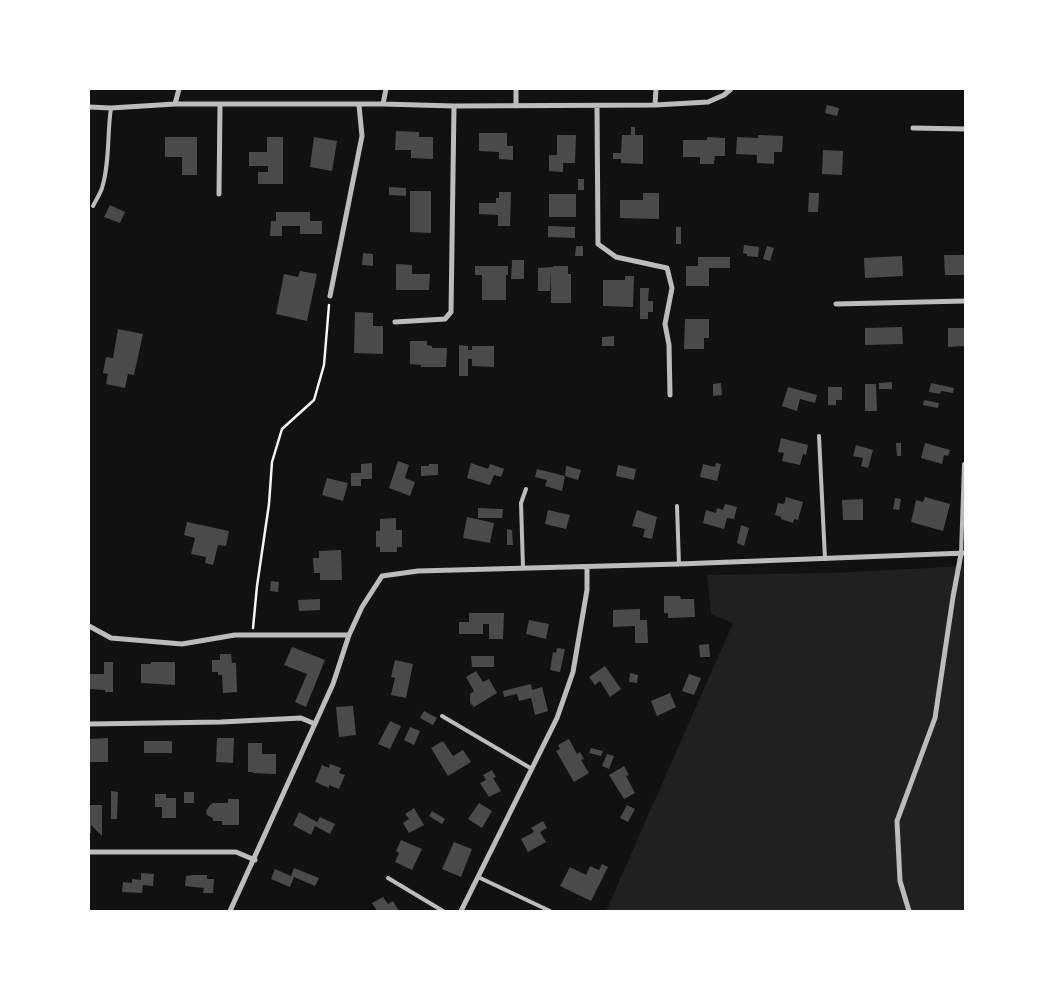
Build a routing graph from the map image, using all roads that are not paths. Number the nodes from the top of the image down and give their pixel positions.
1 (179, 89) edge
2 (386, 89) edge
3 (516, 89) edge
4 (656, 89) edge
5 (731, 89) edge
6 (175, 104) junction
7 (220, 104) junction
8 (383, 104) junction
9 (359, 105) junction
10 (655, 105) junction
11 (454, 106) junction
12 (516, 106) junction
13 (598, 106) junction
14 (89, 107) edge
15 (111, 108) junction
16 (913, 128) dead end
17 (965, 129) edge
18 (219, 194) dead end
19 (94, 206) dead end
20 (330, 296) road end
21 (965, 301) edge
22 (836, 304) dead end
23 (395, 322) dead end
24 (670, 395) dead end
25 (819, 436) dead end
26 (964, 464) edge
27 (526, 489) dead end
28 (677, 506) dead end
29 (963, 554) edge
30 (825, 559) junction
31 (679, 564) junction
32 (587, 567) junction
33 (523, 568) junction
34 (89, 626) edge
35 (349, 635) junction
36 (442, 716) dead end
37 (89, 724) edge
38 (315, 724) junction
39 (532, 769) junction
40 (89, 852) edge
41 (255, 860) junction
42 (478, 877) junction
43 (388, 878) dead end
44 (230, 911) edge
45 (443, 911) edge
46 (461, 911) edge
47 (550, 911) edge
48 (909, 911) edge

1 - 6 street
2 - 8 street
3 - 12 street
4 - 10 street
5 - 10 street
6 - 7 street
6 - 15 street
7 - 9 street
7 - 18 street
8 - 9 street
8 - 11 street
9 - 20 street
10 - 13 street
11 - 12 street
11 - 23 street
12 - 13 street
13 - 24 street
14 - 15 street
15 - 19 lane
16 - 17 street
21 - 22 street
25 - 30 lane
26 - 29 lane
27 - 33 lane
28 - 31 lane
29 - 30 street
29 - 48 street
30 - 31 street
31 - 32 street
32 - 33 street
32 - 39 street
33 - 35 street
34 - 35 street
35 - 38 street
36 - 39 lane
37 - 38 street
38 - 41 street
39 - 42 street
40 - 41 street
41 - 44 street
42 - 46 street
42 - 47 lane
43 - 45 lane

